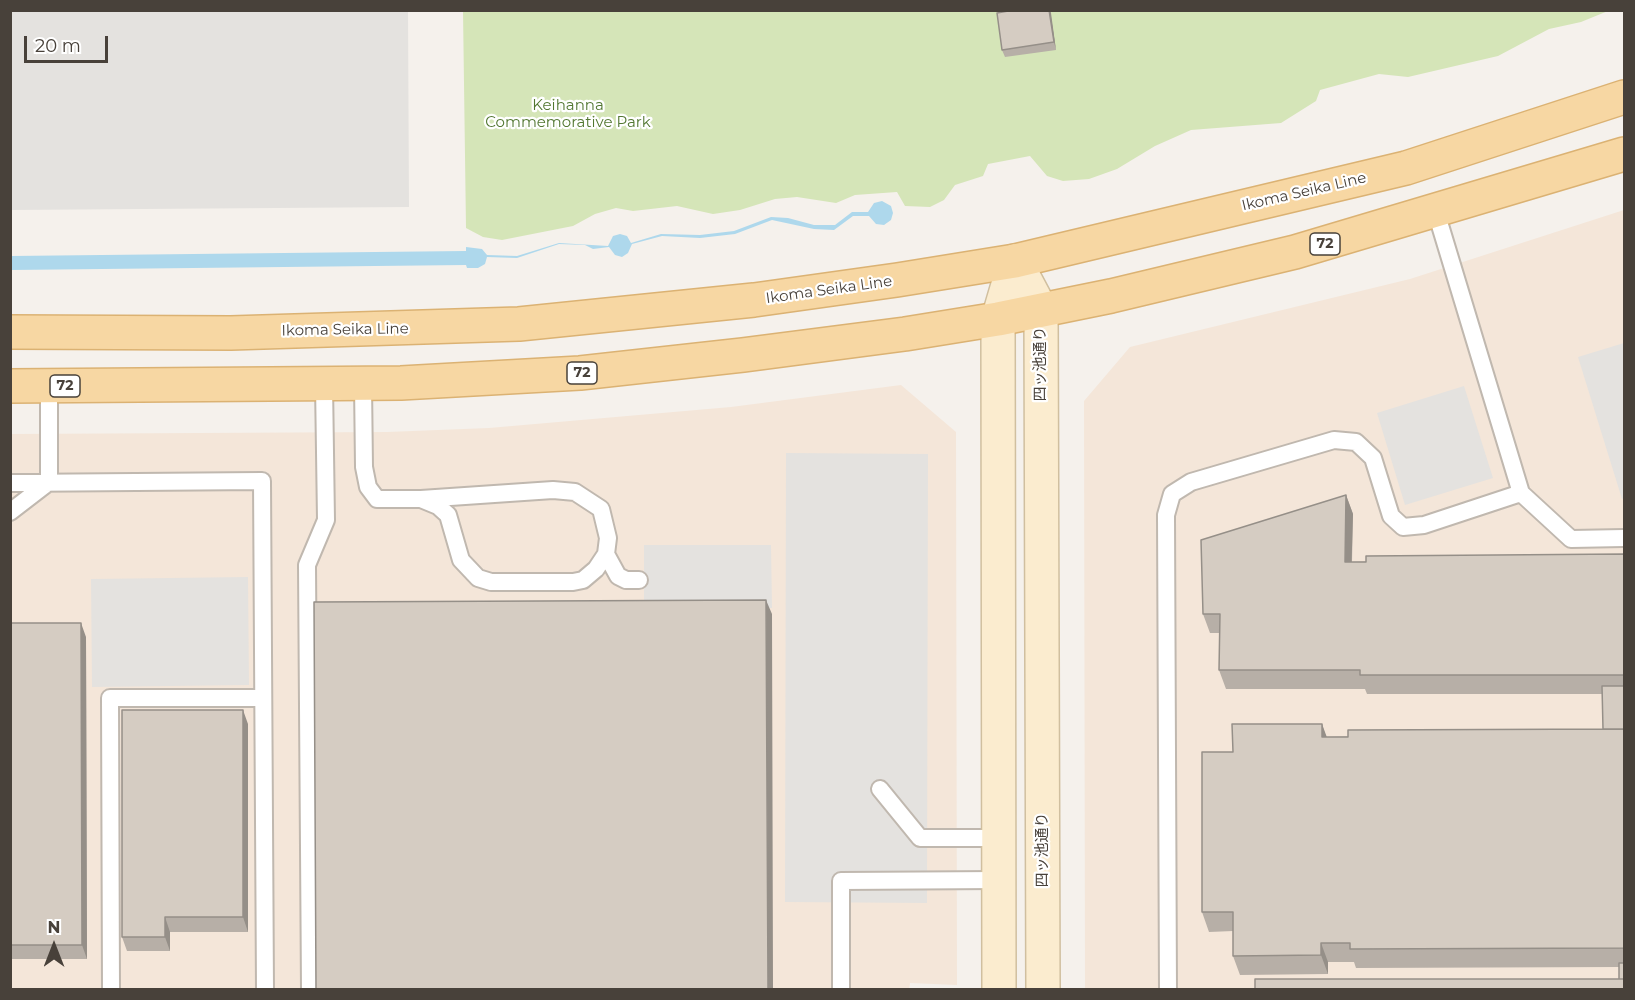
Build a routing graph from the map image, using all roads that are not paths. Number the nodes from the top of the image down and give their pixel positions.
1 (1624, 97) edge
2 (1624, 154) edge
3 (1436, 212) junction
4 (1016, 261) junction
5 (1041, 310) junction
6 (998, 319) junction
7 (10, 332) edge
8 (324, 384) junction
9 (363, 384) junction
10 (10, 386) edge
11 (48, 386) junction
12 (49, 482) junction
13 (10, 483) edge
14 (1521, 493) junction
15 (483, 494) junction
16 (421, 499) junction
17 (10, 512) edge
18 (453, 534) junction
19 (1624, 538) edge
20 (606, 554) junction
21 (639, 580) dead end
22 (263, 698) junction
23 (880, 789) dead end
24 (998, 838) junction
25 (998, 880) junction
26 (111, 990) edge
27 (265, 990) edge
28 (310, 990) edge
29 (841, 990) edge
30 (999, 990) edge
31 (1043, 990) edge
32 (1168, 990) edge

1 - 4 main road, Ikoma Seika Line
2 - 3 main road, 72
3 - 5 main road, 72
3 - 14 lane
4 - 5 main road, 四ッ池通り
4 - 6 main road
4 - 7 main road, Ikoma Seika Line
5 - 6 main road, 72
5 - 31 main road, 四ッ池通り
6 - 9 main road, 72
6 - 24 main road
8 - 9 main road, 72
8 - 11 main road, 72
8 - 28 lane
9 - 16 lane
10 - 11 main road, 72
11 - 12 lane
12 - 13 lane
12 - 17 lane
12 - 22 lane
14 - 19 lane
14 - 32 lane
15 - 16 lane
15 - 18 lane
15 - 20 lane
16 - 18 lane
18 - 20 lane
20 - 21 lane
22 - 26 lane
22 - 27 lane
23 - 24 lane
24 - 25 main road
25 - 29 lane
25 - 30 main road

